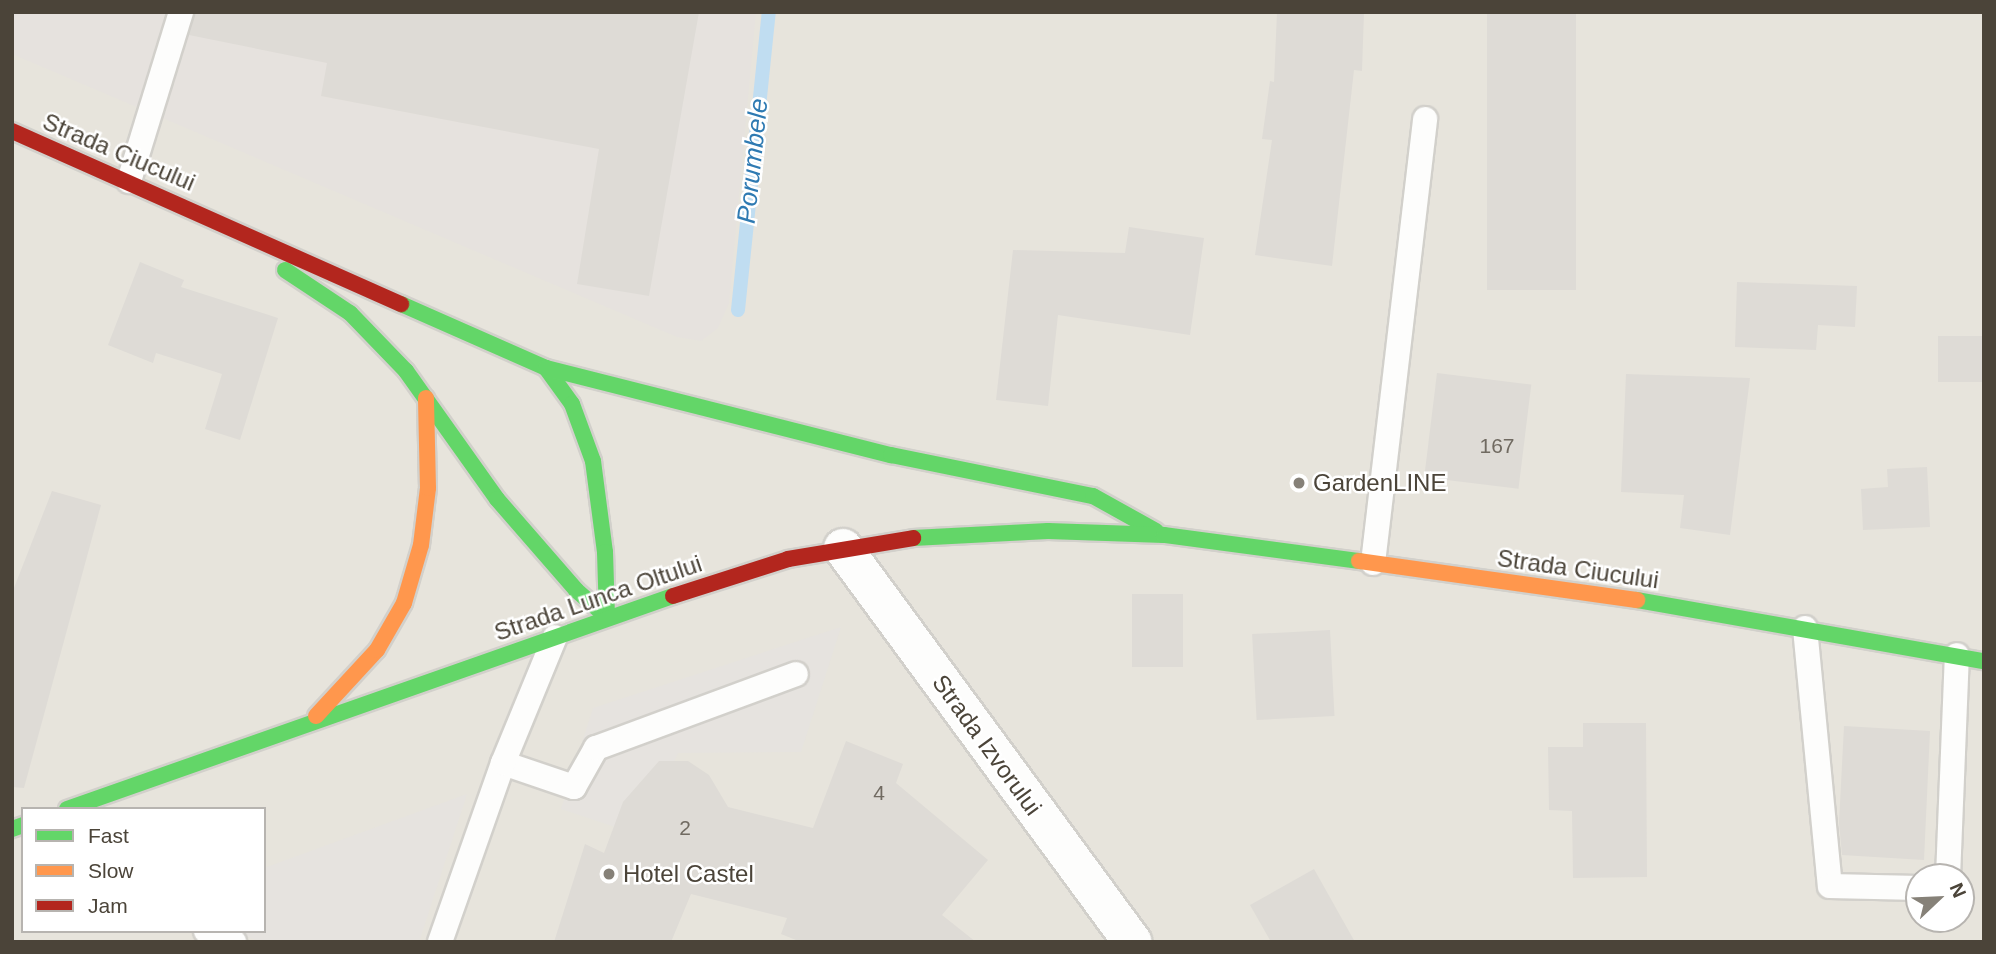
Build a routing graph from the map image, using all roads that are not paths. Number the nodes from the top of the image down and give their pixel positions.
1 (181, 12) edge
2 (1425, 119) dead end
3 (12, 131) edge
4 (129, 181) junction
5 (208, 214) junction
6 (546, 368) junction
7 (426, 398) junction
8 (1164, 536) junction
9 (843, 548) junction
10 (1373, 563) junction
11 (607, 617) junction
12 (1804, 628) junction
13 (555, 637) junction
14 (1957, 655) junction
15 (1984, 661) edge
16 (796, 674) dead end
17 (312, 720) junction
18 (503, 763) junction
19 (94, 804) edge
20 (1949, 863) edge
21 (1905, 888) edge
22 (211, 933) edge
23 (234, 942) edge
24 (440, 942) edge
25 (1132, 942) edge

1 - 4 lane
2 - 10 lane
3 - 4 main road, Strada Ciucului
4 - 5 main road, Strada Ciucului
5 - 6 main road
5 - 7 main road
6 - 8 main road
6 - 11 main road
7 - 11 main road
7 - 17 main road
8 - 9 main road, Strada Lunca Oltului
8 - 10 main road, Strada Ciucului
9 - 11 main road, Strada Lunca Oltului
9 - 25 street, Strada Izvorului
10 - 12 main road, Strada Ciucului
11 - 13 main road, Strada Lunca Oltului
12 - 14 main road, Strada Ciucului
12 - 21 lane
13 - 17 main road, Strada Lunca Oltului
13 - 18 lane
14 - 15 main road, Strada Ciucului
14 - 20 lane
16 - 18 lane
17 - 19 main road, Strada Lunca Oltului
18 - 24 lane
22 - 23 lane

